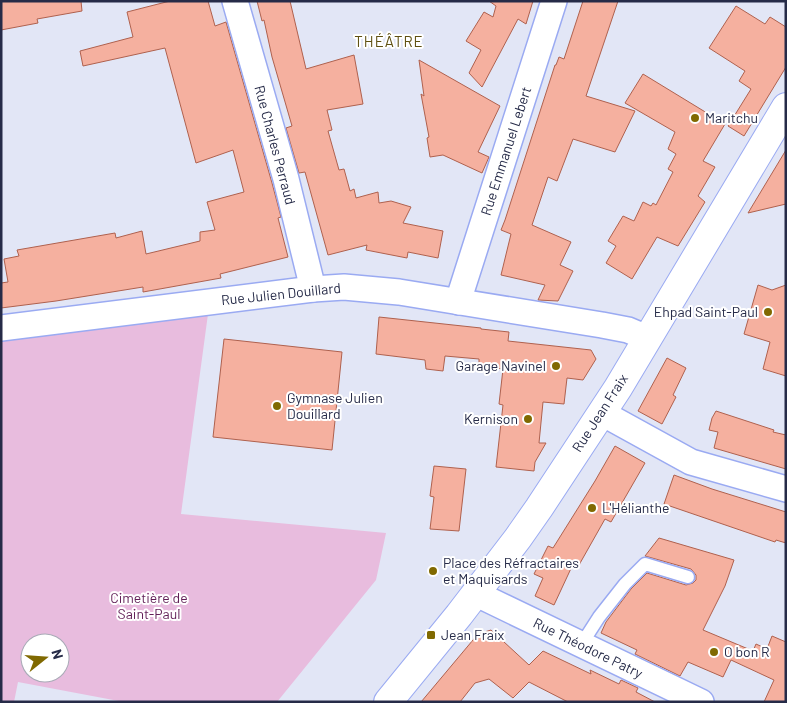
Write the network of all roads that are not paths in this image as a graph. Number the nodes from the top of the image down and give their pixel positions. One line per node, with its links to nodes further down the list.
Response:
1 (235, 1): 4 (street, Rue Charles Perraud)
2 (554, 1): 5 (street, Rue Emmanuel Lebert)
3 (786, 108): 7 (street, Rue Jean Fraix)
4 (313, 289): 5 (street, Rue Julien Douillard); 6 (street, Rue Julien Douillard)
5 (459, 302): 7 (street, Rue Julien Douillard)
6 (1, 328)
7 (647, 338): 8 (street, Rue Jean Fraix)
8 (602, 413): 9 (street); 11 (street, Rue Jean Fraix)
9 (786, 489)
10 (688, 577): 12 (lane)
11 (477, 590): 12 (street, Rue Théodore Patry); 13 (street, Rue Jean Fraix)
12 (581, 645): 14 (street, Rue Théodore Patry)
13 (388, 702)
14 (701, 702)

